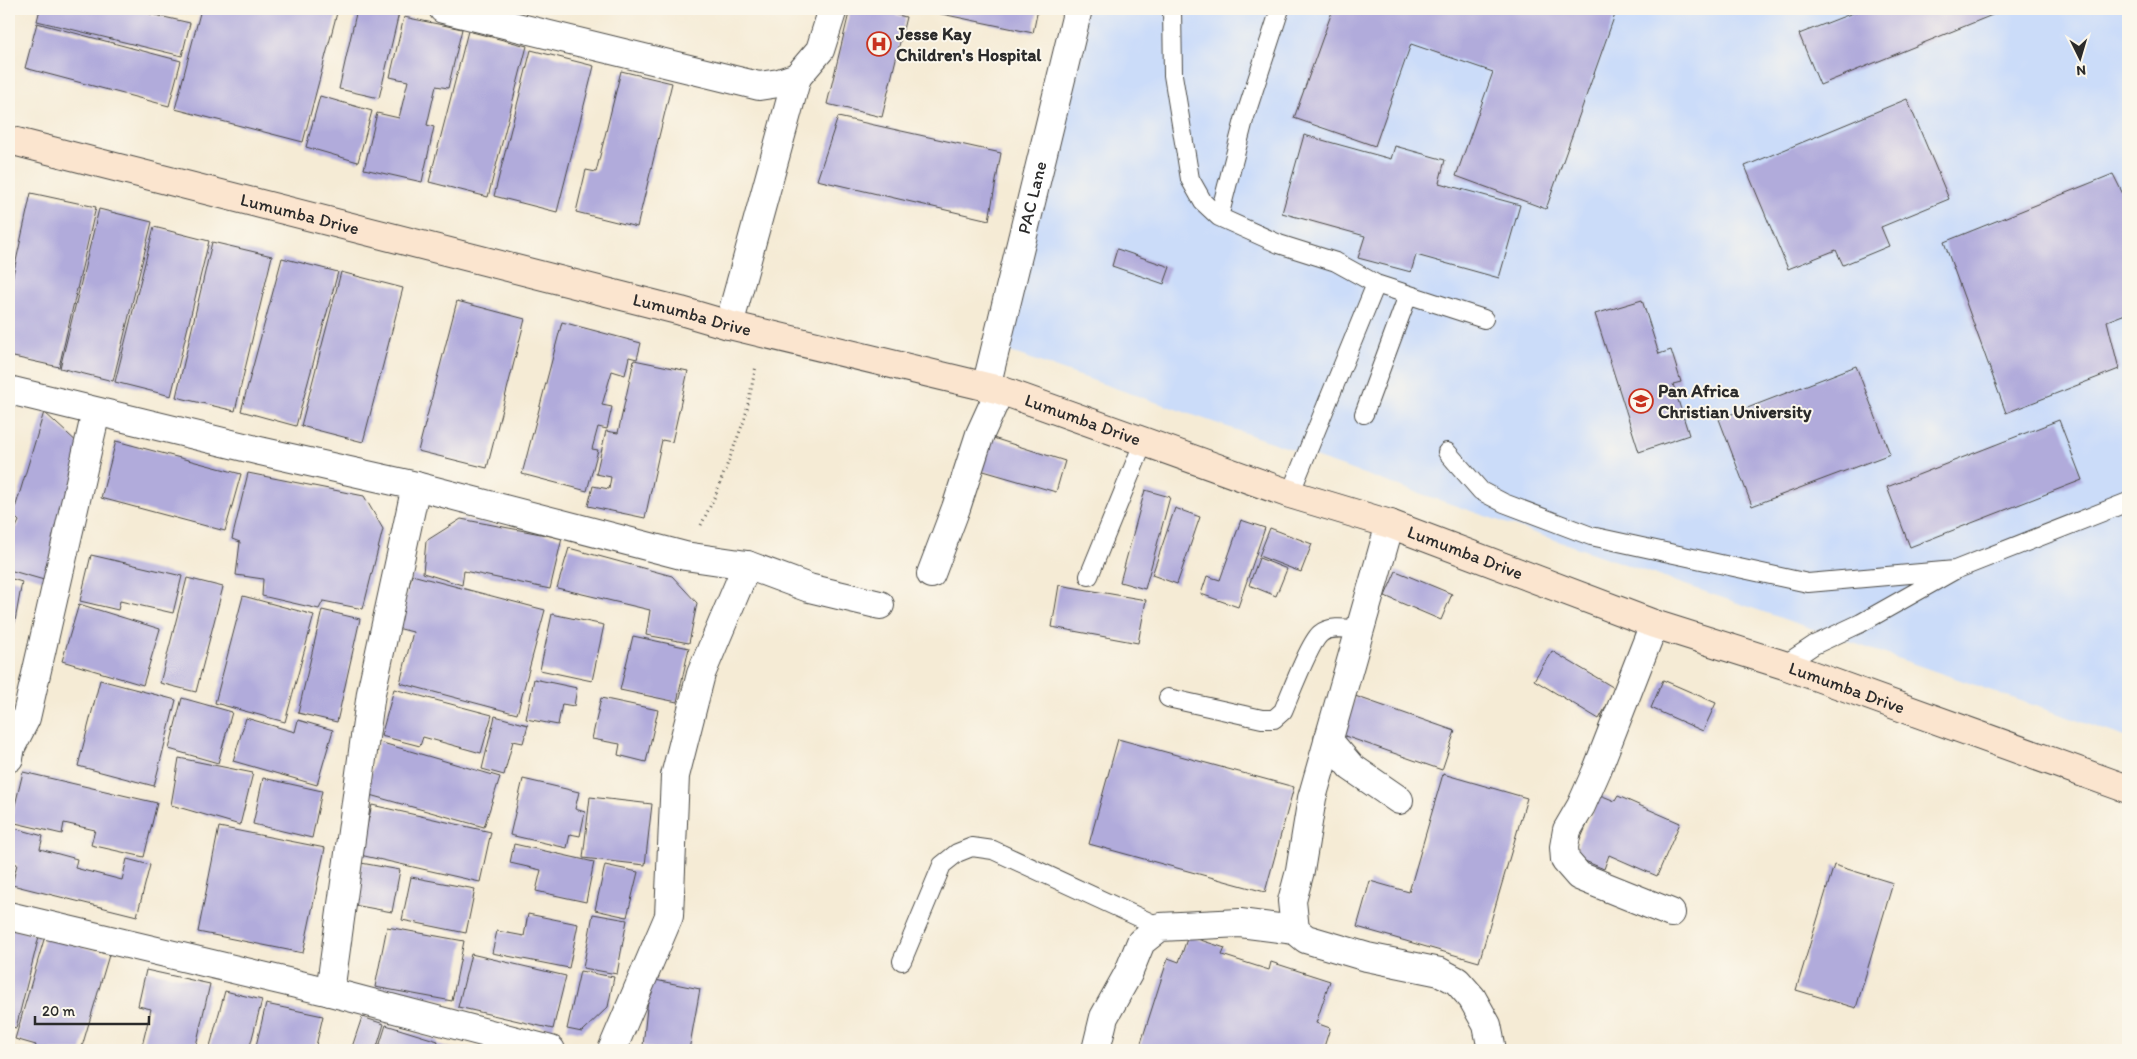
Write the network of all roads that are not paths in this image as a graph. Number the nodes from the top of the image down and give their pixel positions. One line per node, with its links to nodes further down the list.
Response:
1 (443, 9): 6 (street)
2 (833, 9): 6 (street)
3 (1078, 9): 13 (street, PAC Lane)
4 (1172, 9): 8 (lane)
5 (1280, 9): 8 (lane)
6 (797, 77): 12 (street)
7 (9, 140): 12 (street, Lumumba Drive)
8 (1219, 217): 9 (lane)
9 (1376, 284): 10 (lane); 20 (lane)
10 (1408, 295): 11 (lane); 16 (lane)
11 (1484, 319)
12 (729, 325): 13 (street, Lumumba Drive)
13 (993, 388): 17 (street, Lumumba Drive); 25 (street, PAC Lane)
14 (9, 390): 15 (street)
15 (96, 412): 19 (street); 32 (street)
16 (1364, 414)
17 (1144, 441): 20 (street, Lumumba Drive); 26 (lane)
18 (1447, 452): 24 (lane)
19 (416, 486): 23 (street); 42 (street)
20 (1290, 494): 22 (street, Lumumba Drive)
21 (2128, 502): 24 (lane)
22 (1390, 524): 28 (street, Lumumba Drive); 29 (street)
23 (747, 565): 27 (street); 44 (street)
24 (1955, 570): 30 (lane)
25 (931, 574)
26 (1089, 576)
27 (880, 605)
28 (1654, 624): 30 (street, Lumumba Drive); 37 (street)
29 (1361, 630): 31 (lane); 33 (street)
30 (1784, 665): 35 (street, Lumumba Drive)
31 (1168, 698)
32 (17, 718): 34 (street)
33 (1328, 740): 36 (street); 40 (street)
34 (9, 758)
35 (2128, 789)
36 (1399, 800)
37 (1671, 913)
38 (10, 914): 42 (street)
39 (1160, 927): 40 (street); 41 (lane); 45 (street)
40 (1295, 930): 46 (street)
41 (902, 961)
42 (330, 992): 43 (street)
43 (551, 1050)
44 (612, 1050)
45 (1096, 1050)
46 (1492, 1050)

